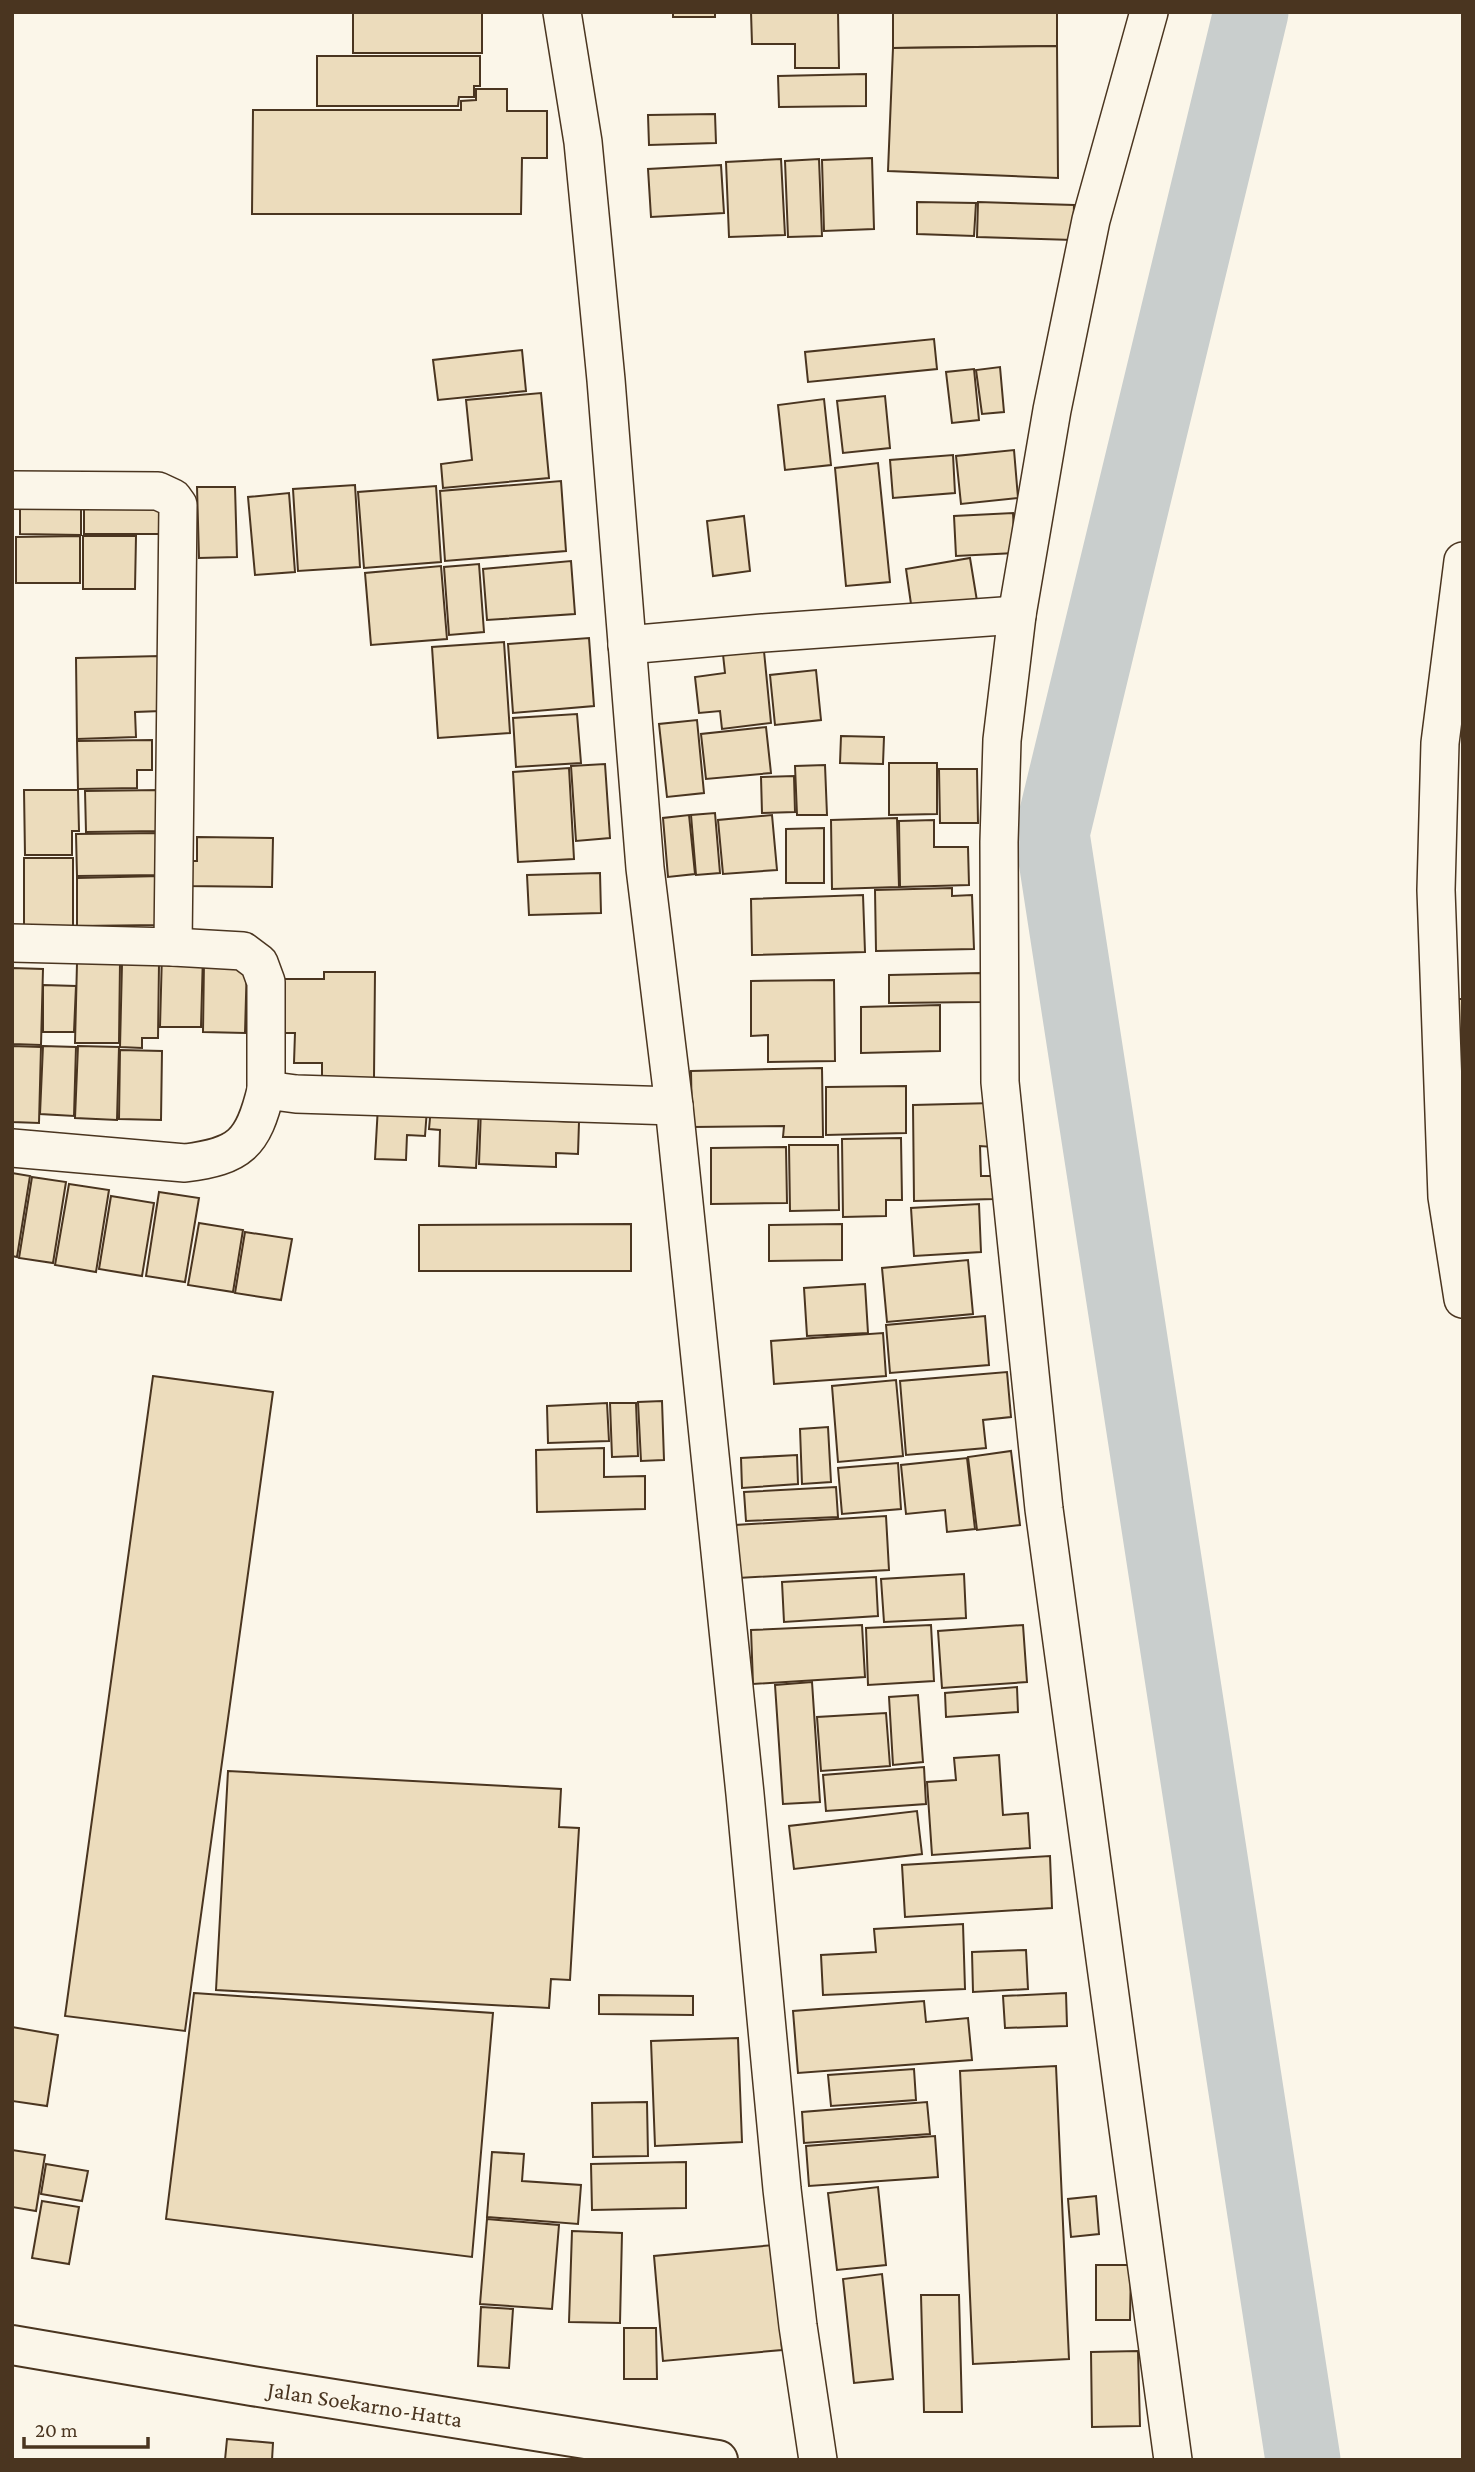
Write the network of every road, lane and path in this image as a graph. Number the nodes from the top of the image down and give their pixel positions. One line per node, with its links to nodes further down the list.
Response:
1 (562, 12): 6 (street)
2 (1149, 12): 5 (street)
3 (12, 490): 8 (street)
4 (1463, 561): 12 (street)
5 (1017, 615): 6 (street); 17 (street)
6 (627, 645): 10 (street)
7 (12, 943): 8 (street)
8 (173, 947): 9 (street)
9 (267, 1090): 10 (street); 11 (street)
10 (674, 1106): 16 (street)
11 (12, 1148)
12 (1458, 1250): 13 (street)
13 (1463, 1299)
14 (12, 2345): 15 (highway, Jalan Soekarno-Hatta)
15 (718, 2460)
16 (818, 2460)
17 (1173, 2460)

